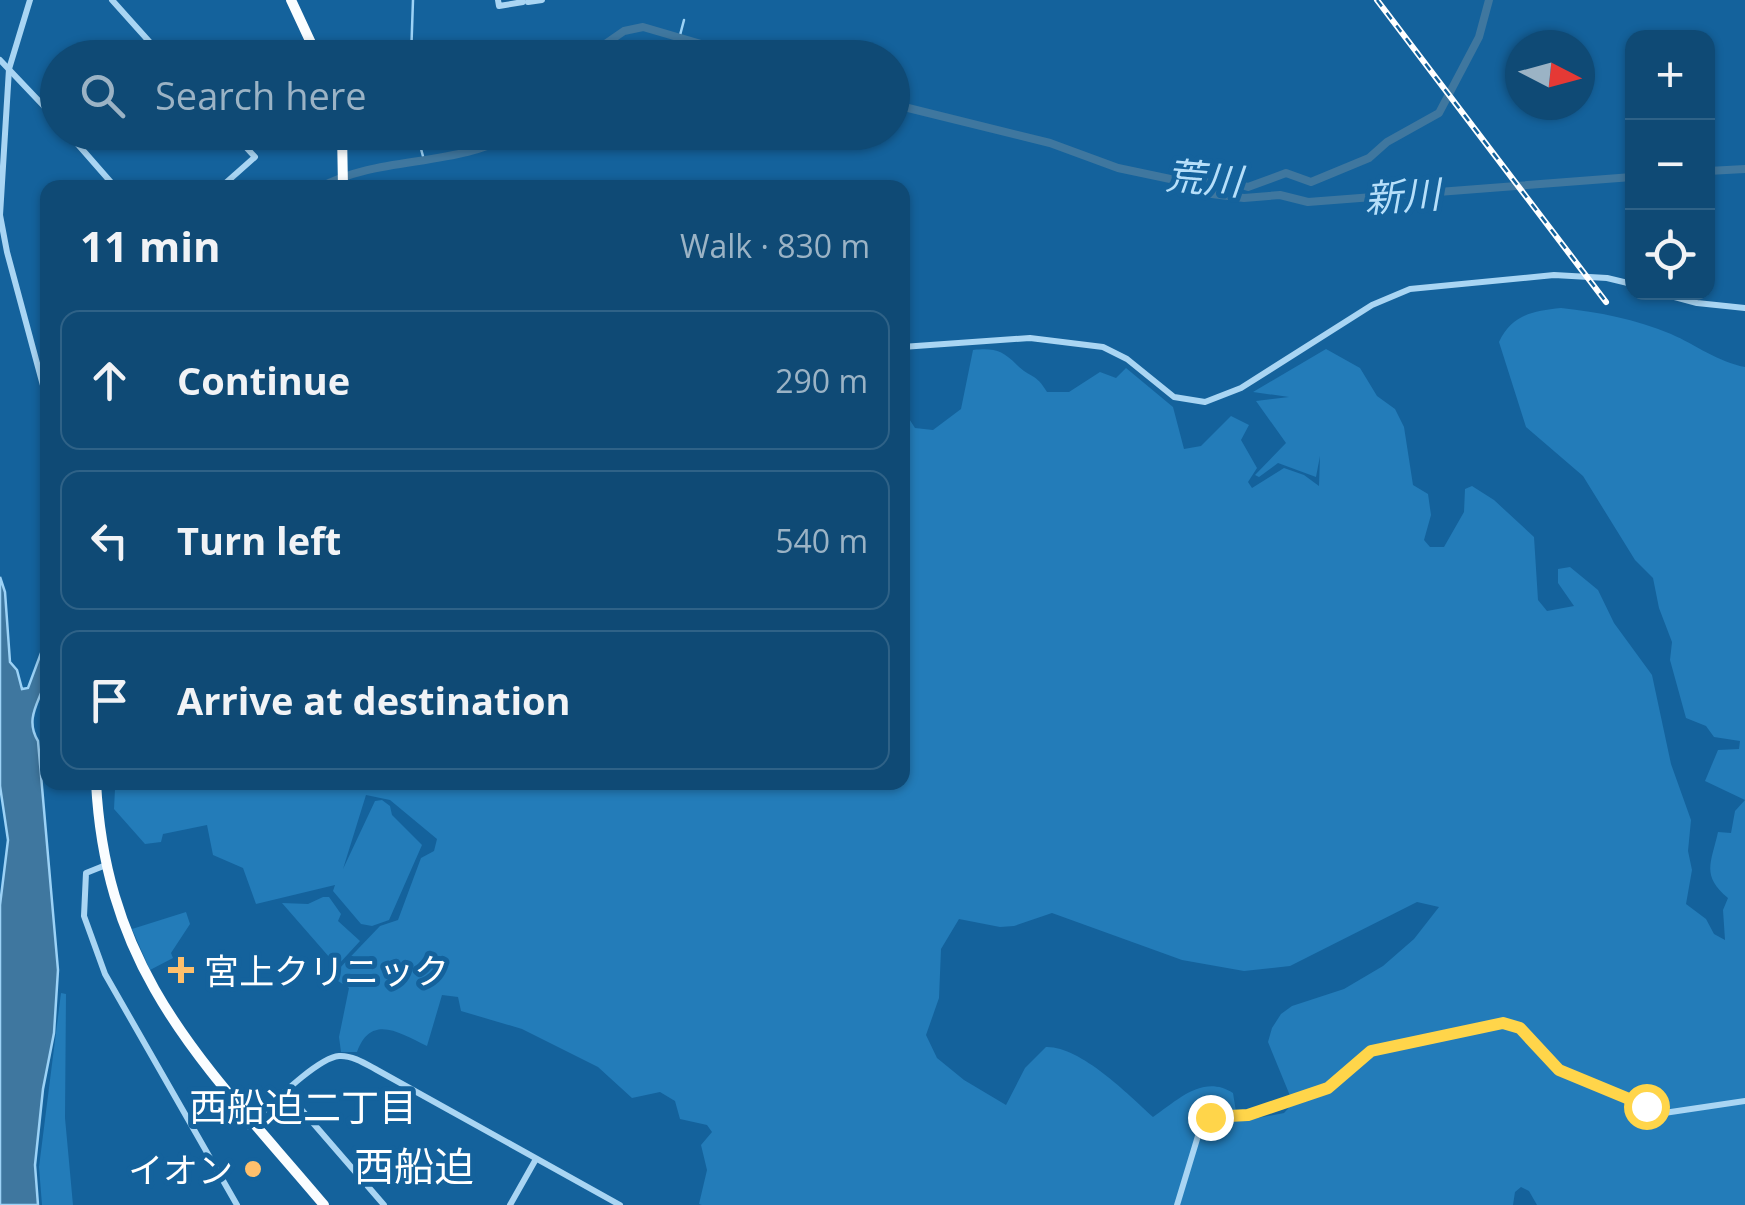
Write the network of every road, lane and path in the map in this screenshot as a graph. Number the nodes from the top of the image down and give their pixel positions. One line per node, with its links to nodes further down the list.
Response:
1 (30, 0): 10 (street)
2 (112, 0): 7 (street)
3 (294, 0): 8 (highway)
4 (498, 0): 6 (street)
5 (542, 0): 6 (street)
6 (526, 2)
7 (148, 40)
8 (313, 40)
9 (0, 60): 10 (street)
10 (9, 69): 11 (street); 22 (street)
11 (40, 103)
12 (83, 150): 15 (street)
13 (249, 150): 16 (street)
14 (341, 150): 17 (highway)
15 (109, 180)
16 (229, 180)
17 (340, 180)
18 (1625, 282): 21 (street)
19 (1686, 300): 20 (street)
20 (1745, 308)
21 (910, 347)
22 (40, 373)
23 (94, 790): 24 (highway)
24 (103, 865): 27 (highway); 29 (street)
25 (286, 1093): 27 (street); 28 (street); 32 (street)
26 (1745, 1102): 35 (street)
27 (251, 1124): 30 (highway); 31 (highway)
28 (536, 1159): 33 (street); 34 (street)
29 (238, 1205)
30 (316, 1205)
31 (324, 1205)
32 (384, 1205)
33 (510, 1205)
34 (620, 1205)
35 (1177, 1205)

